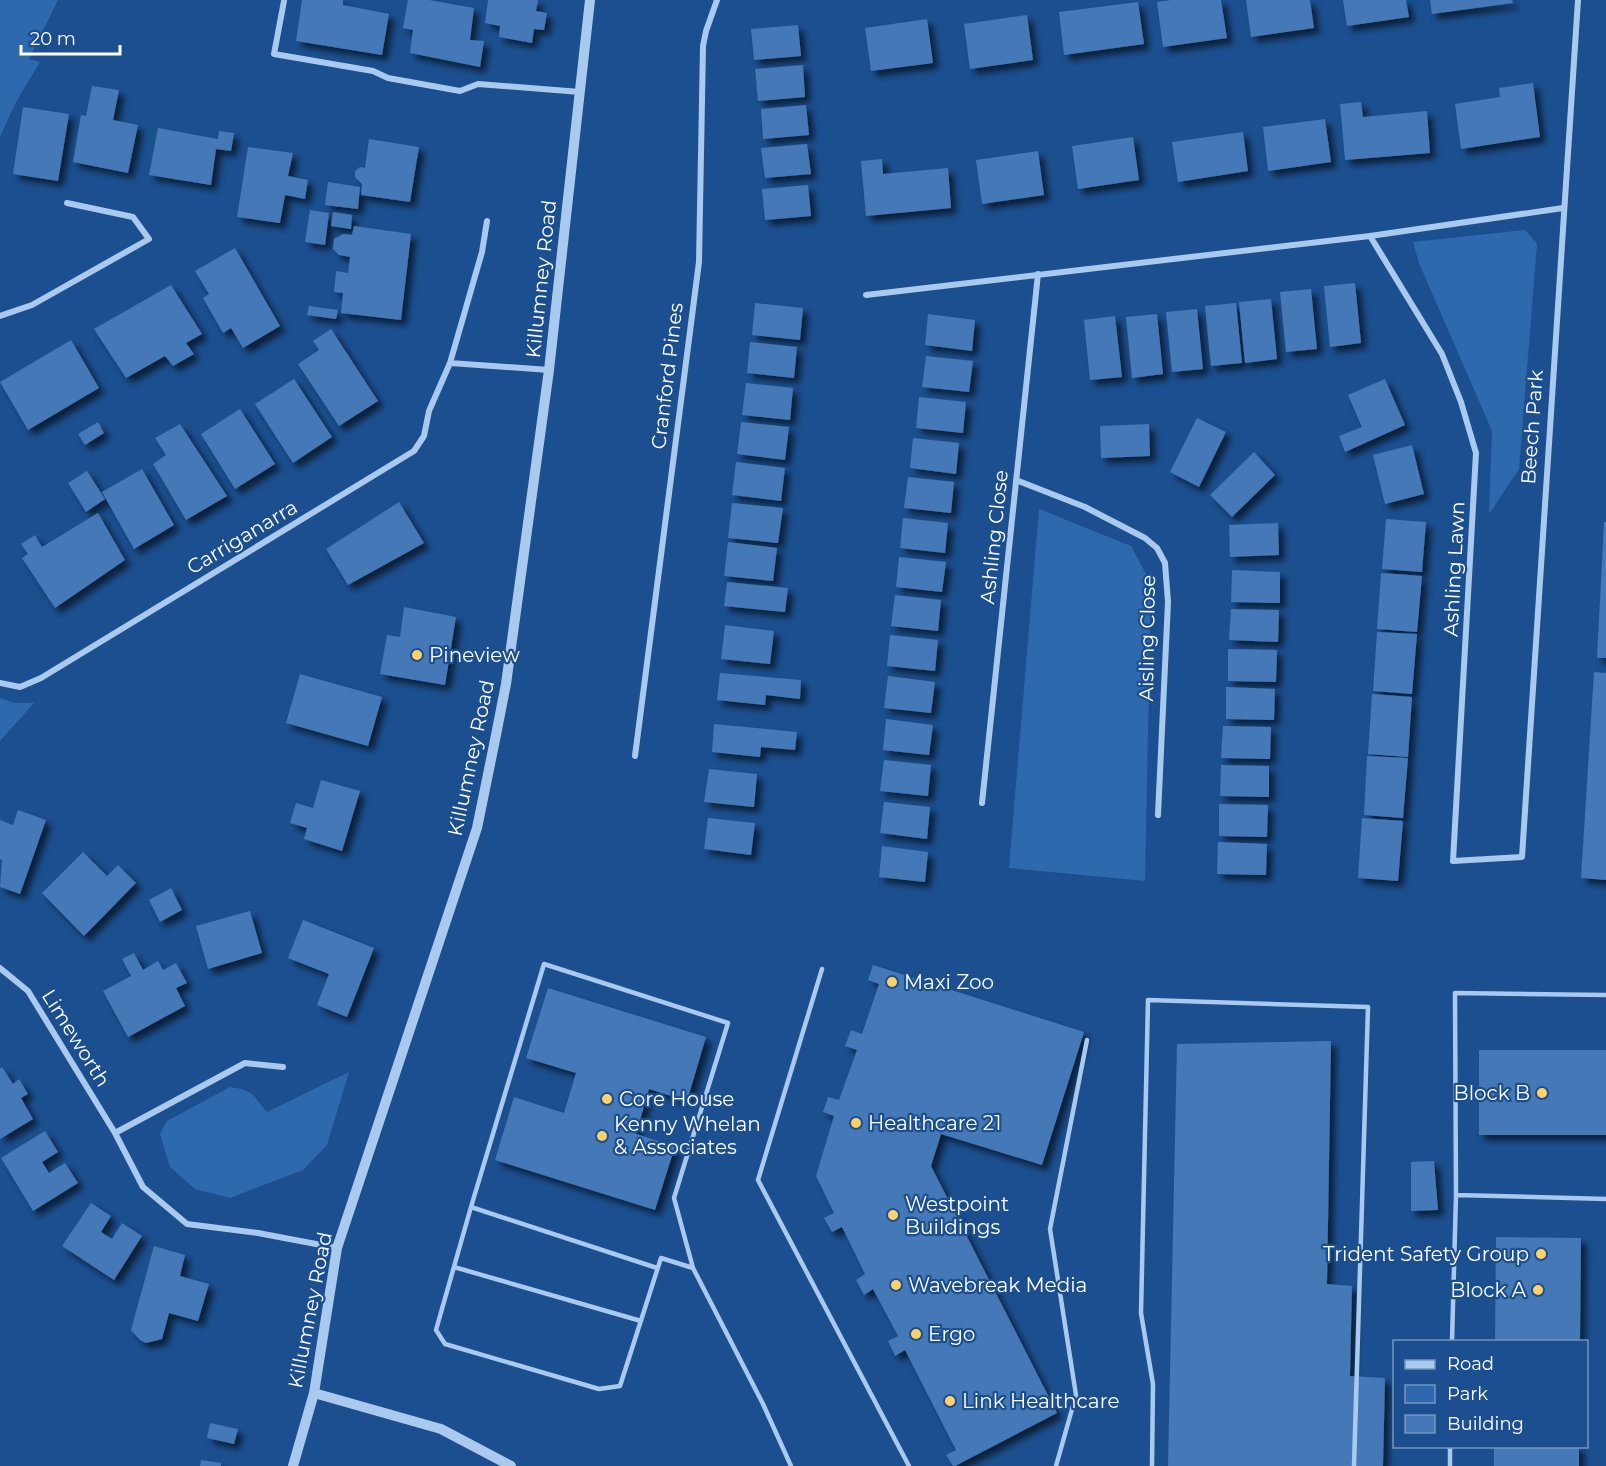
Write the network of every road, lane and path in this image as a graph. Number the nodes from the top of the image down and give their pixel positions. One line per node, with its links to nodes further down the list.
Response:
1 (590, 0): 5 (street, Killumney Road)
2 (717, 0): 17 (street, Cranford Pines)
3 (1578, 0): 7 (street, Beech Park)
4 (284, 1): 5 (street)
5 (580, 92): 14 (street, Killumney Road)
6 (67, 204): 12 (street)
7 (1563, 208): 9 (street); 20 (street, Beech Park)
8 (487, 222): 13 (street, Carriganarra)
9 (1370, 236): 10 (street); 20 (street, Ashling Lawn)
10 (1038, 274): 11 (street); 15 (street, Ashling Close)
11 (866, 295)
12 (0, 316)
13 (450, 363): 14 (street); 16 (street, Carriganarra)
14 (549, 370): 30 (street, Killumney Road)
15 (1016, 480): 18 (street, Ashling Close); 19 (street, Aisling Close)
16 (0, 683)
17 (635, 756)
18 (982, 803)
19 (1158, 815)
20 (1522, 857)
21 (0, 968): 26 (street, Limeworth)
22 (822, 969): 41 (lane)
23 (1606, 995): 27 (lane)
24 (1087, 1040): 42 (lane)
25 (283, 1067): 26 (street)
26 (115, 1133): 30 (street, Limeworth)
27 (1456, 1195): 28 (lane); 35 (lane)
28 (1606, 1199)
29 (471, 1207): 31 (lane); 32 (lane); 33 (lane)
30 (337, 1248): 36 (street, Killumney Road)
31 (454, 1267): 34 (lane); 34 (lane)
32 (657, 1268): 33 (lane); 34 (lane)
33 (693, 1268): 40 (lane)
34 (641, 1321)
35 (1452, 1340)
36 (314, 1393): 38 (street, Killumney Road); 39 (street)
37 (1450, 1448): 45 (lane)
38 (293, 1466)
39 (511, 1466)
40 (792, 1466)
41 (909, 1466)
42 (1056, 1466)
43 (1152, 1466): 44 (lane)
44 (1354, 1466)
45 (1450, 1466)

